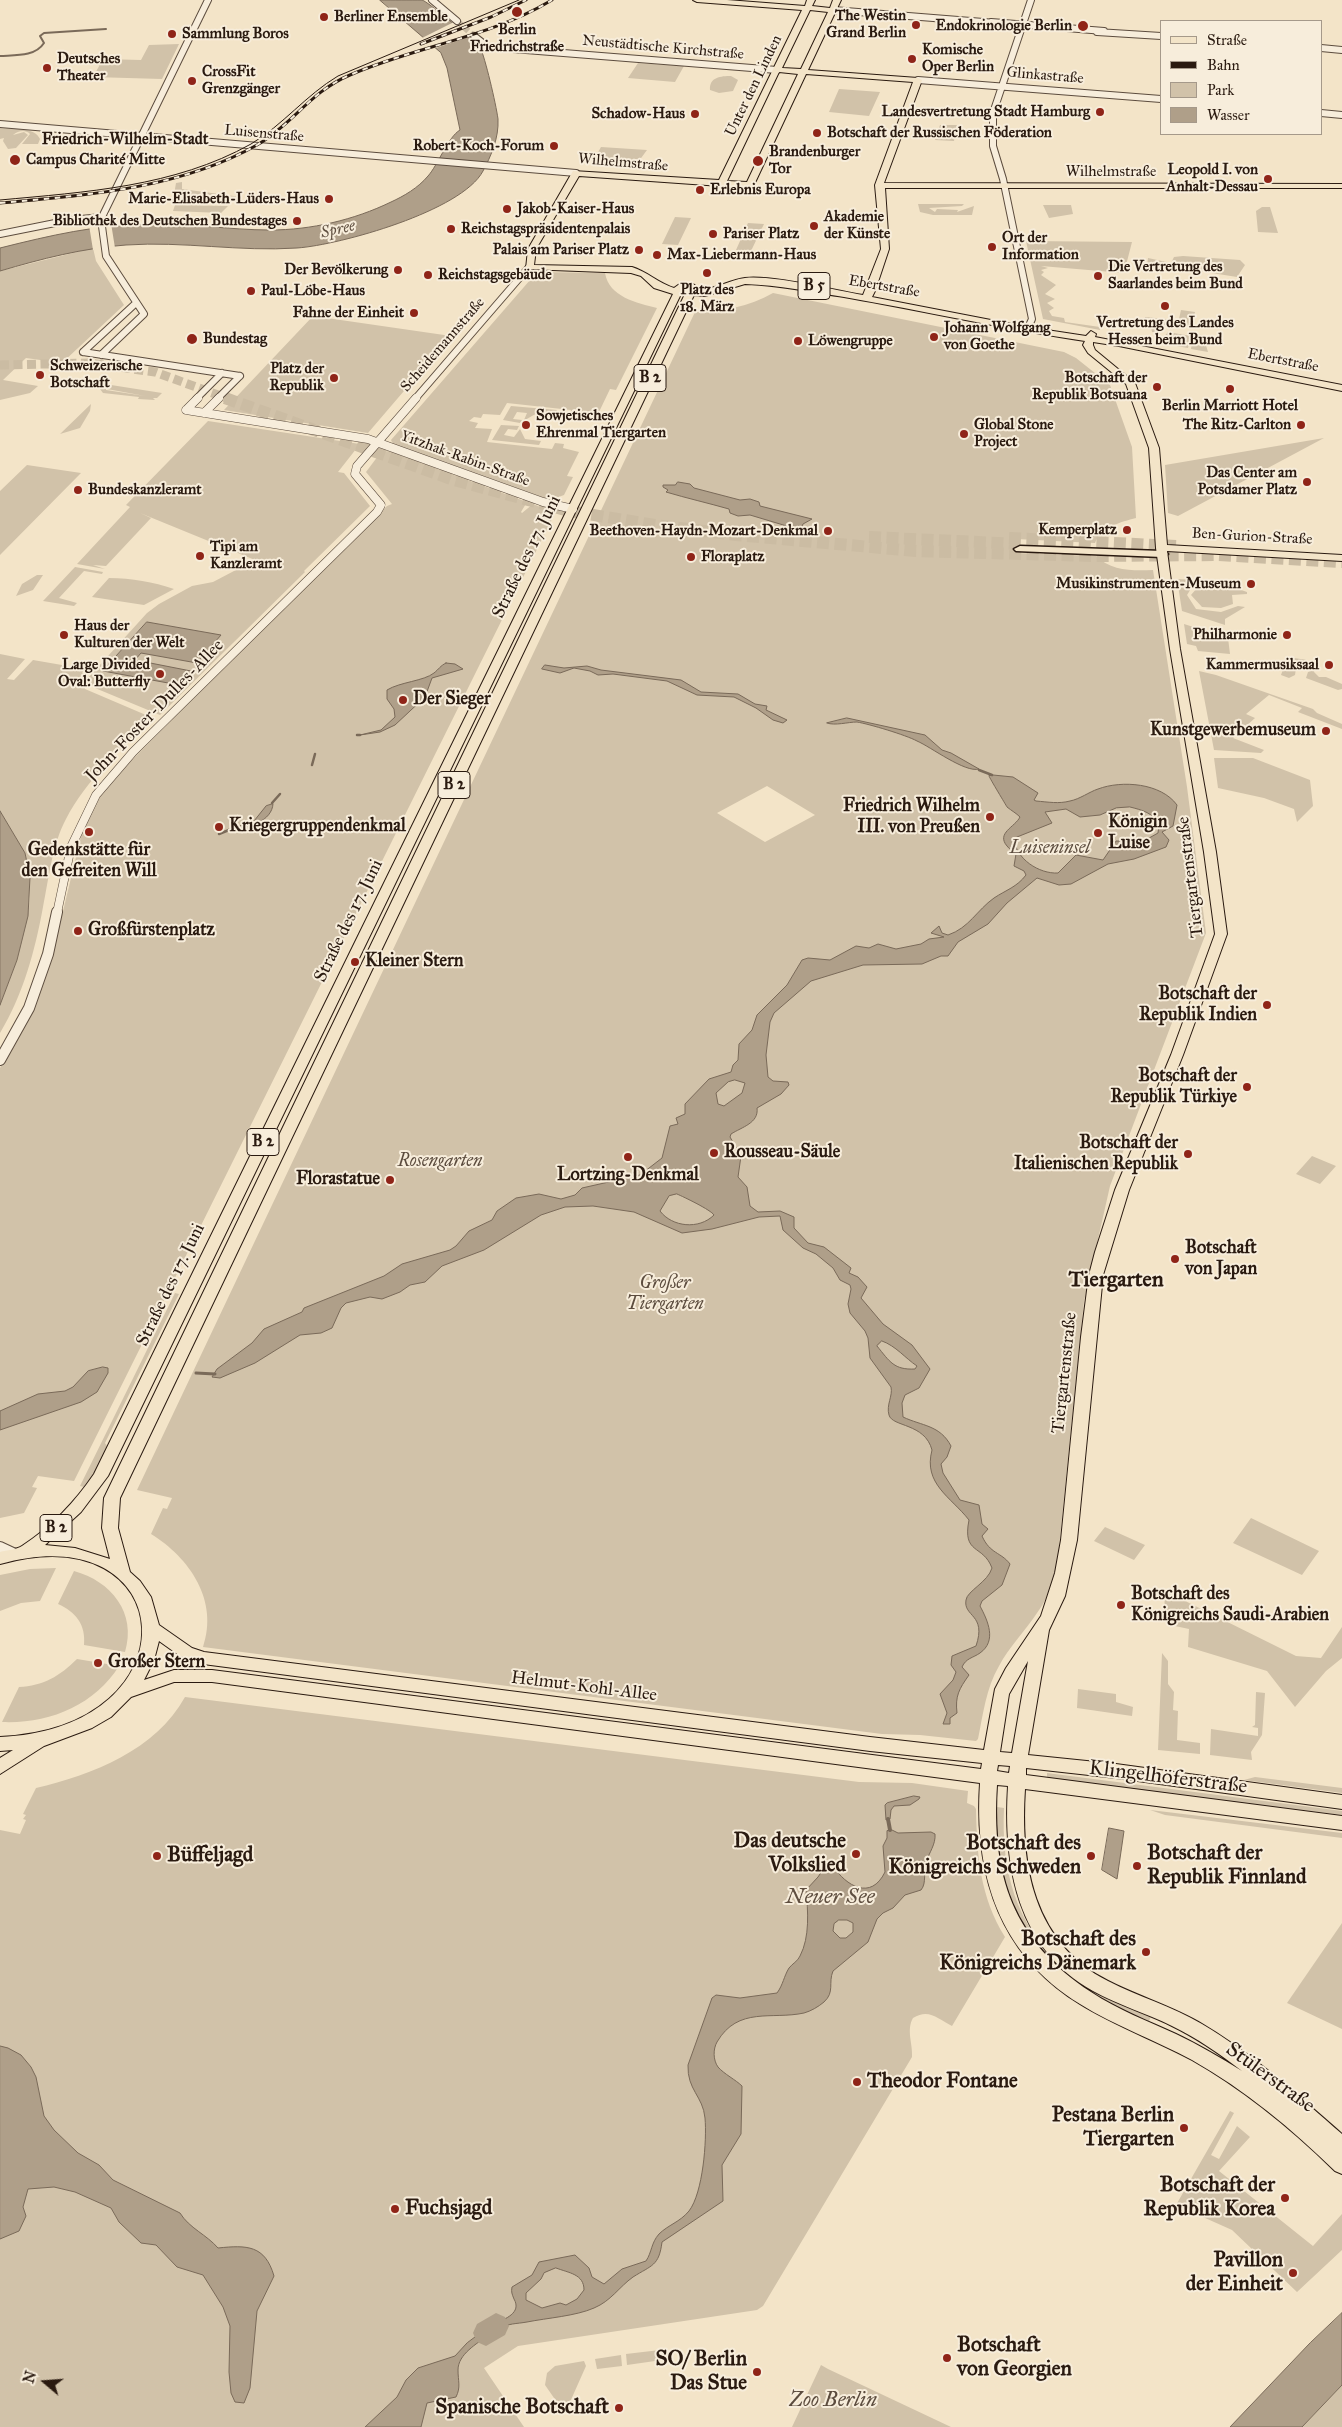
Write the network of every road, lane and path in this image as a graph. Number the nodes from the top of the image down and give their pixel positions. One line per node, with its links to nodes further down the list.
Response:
1 (208, 0): 23 (street)
2 (432, 0): 9 (street)
3 (697, 0): 7 (main road)
4 (811, 0): 7 (main road, Unter den Linden)
5 (837, 0): 8 (main road)
6 (1031, 0): 10 (street)
7 (807, 8): 8 (main road); 15 (main road, Unter den Linden)
8 (832, 10): 10 (street); 16 (main road)
9 (457, 21)
10 (1023, 25): 12 (street); 18 (street)
11 (474, 36): 15 (street, Neustädtische Kirchstraße)
12 (1160, 36)
13 (1322, 48): 14 (street)
14 (1342, 50)
15 (777, 70): 16 (main road, Glinkastraße); 26 (main road, Unter den Linden)
16 (803, 72): 17 (main road, Glinkastraße); 26 (main road, Wilhelmstraße)
17 (918, 80): 18 (street, Glinkastraße); 27 (main road)
18 (1002, 86): 19 (street, Glinkastraße); 28 (street)
19 (1160, 99)
20 (1322, 113): 21 (street)
21 (1342, 115)
22 (0, 124): 23 (street, Luisenstraße)
23 (141, 136): 24 (street, Luisenstraße); 30 (street)
24 (491, 166): 25 (street, Wilhelmstraße)
25 (576, 173): 26 (main road, Wilhelmstraße); 32 (main road)
26 (721, 184)
27 (879, 185): 28 (main road, Wilhelmstraße); 34 (main road)
28 (1004, 185): 29 (main road, Wilhelmstraße); 36 (street)
29 (1342, 186)
30 (101, 220): 31 (street); 35 (street)
31 (0, 234)
32 (530, 265): 33 (main road, Ebertstraße); 46 (street, Scheidemannstraße)
33 (686, 289): 34 (main road, Ebertstraße / B 5); 47 (main road, Straße des 17. Juni / B 2); 55 (main road, Straße des 17. Juni / B 2)
34 (867, 297): 36 (main road, Ebertstraße)
35 (136, 303): 39 (street); 39 (street)
36 (1028, 328): 37 (main road, Ebertstraße)
37 (1090, 337): 38 (main road, Ebertstraße); 40 (main road)
38 (1102, 338): 40 (main road); 42 (main road, Ebertstraße)
39 (101, 355): 41 (street)
40 (1095, 356): 49 (main road)
41 (222, 373): 45 (street); 45 (street, Yitzhak-Rabin-Straße)
42 (1276, 373): 43 (main road, Ebertstraße); 44 (main road, Ebertstraße)
43 (1342, 384)
44 (1342, 388)
45 (204, 413): 46 (street, Yitzhak-Rabin-Straße)
46 (378, 442): 47 (street, Yitzhak-Rabin-Straße); 52 (street, John-Foster-Dulles-Allee)
47 (573, 509): 54 (main road, Straße des 17. Juni / B 2)
48 (1020, 546): 49 (highway)
49 (1161, 551): 50 (main road, Ben-Gurion-Straße); 51 (main road, Ben-Gurion-Straße); 56 (main road, Tiergartenstraße)
50 (1342, 558)
51 (1342, 565)
52 (0, 1060)
53 (0, 1547): 54 (street)
54 (13, 1555): 55 (main road)
55 (124, 1576): 57 (main road, B 2)
56 (1044, 1626): 61 (main road, Tiergartenstraße); 62 (main road, Tiergartenstraße)
57 (152, 1628): 58 (main road, B 2); 61 (main road, Helmut-Kohl-Allee)
58 (127, 1692): 59 (main road, B 2); 64 (main road, Helmut-Kohl-Allee)
59 (42, 1740): 60 (main road); 63 (main road, B 2)
60 (0, 1744)
61 (990, 1757): 62 (main road, Helmut-Kohl-Allee); 64 (main road, Stülerstraße)
62 (1020, 1759): 65 (main road, Tiergartenstraße); 66 (main road, Klingelhöferstraße)
63 (0, 1767)
64 (988, 1777): 65 (main road, Klingelhöferstraße); 69 (main road, Stülerstraße)
65 (1018, 1780): 67 (main road, Klingelhöferstraße); 68 (main road, Stülerstraße)
66 (1342, 1802)
67 (1342, 1823)
68 (1173, 2017): 69 (main road); 70 (main road, Stülerstraße)
69 (1165, 2036): 71 (main road, Stülerstraße)
70 (1342, 2146)
71 (1342, 2165)

